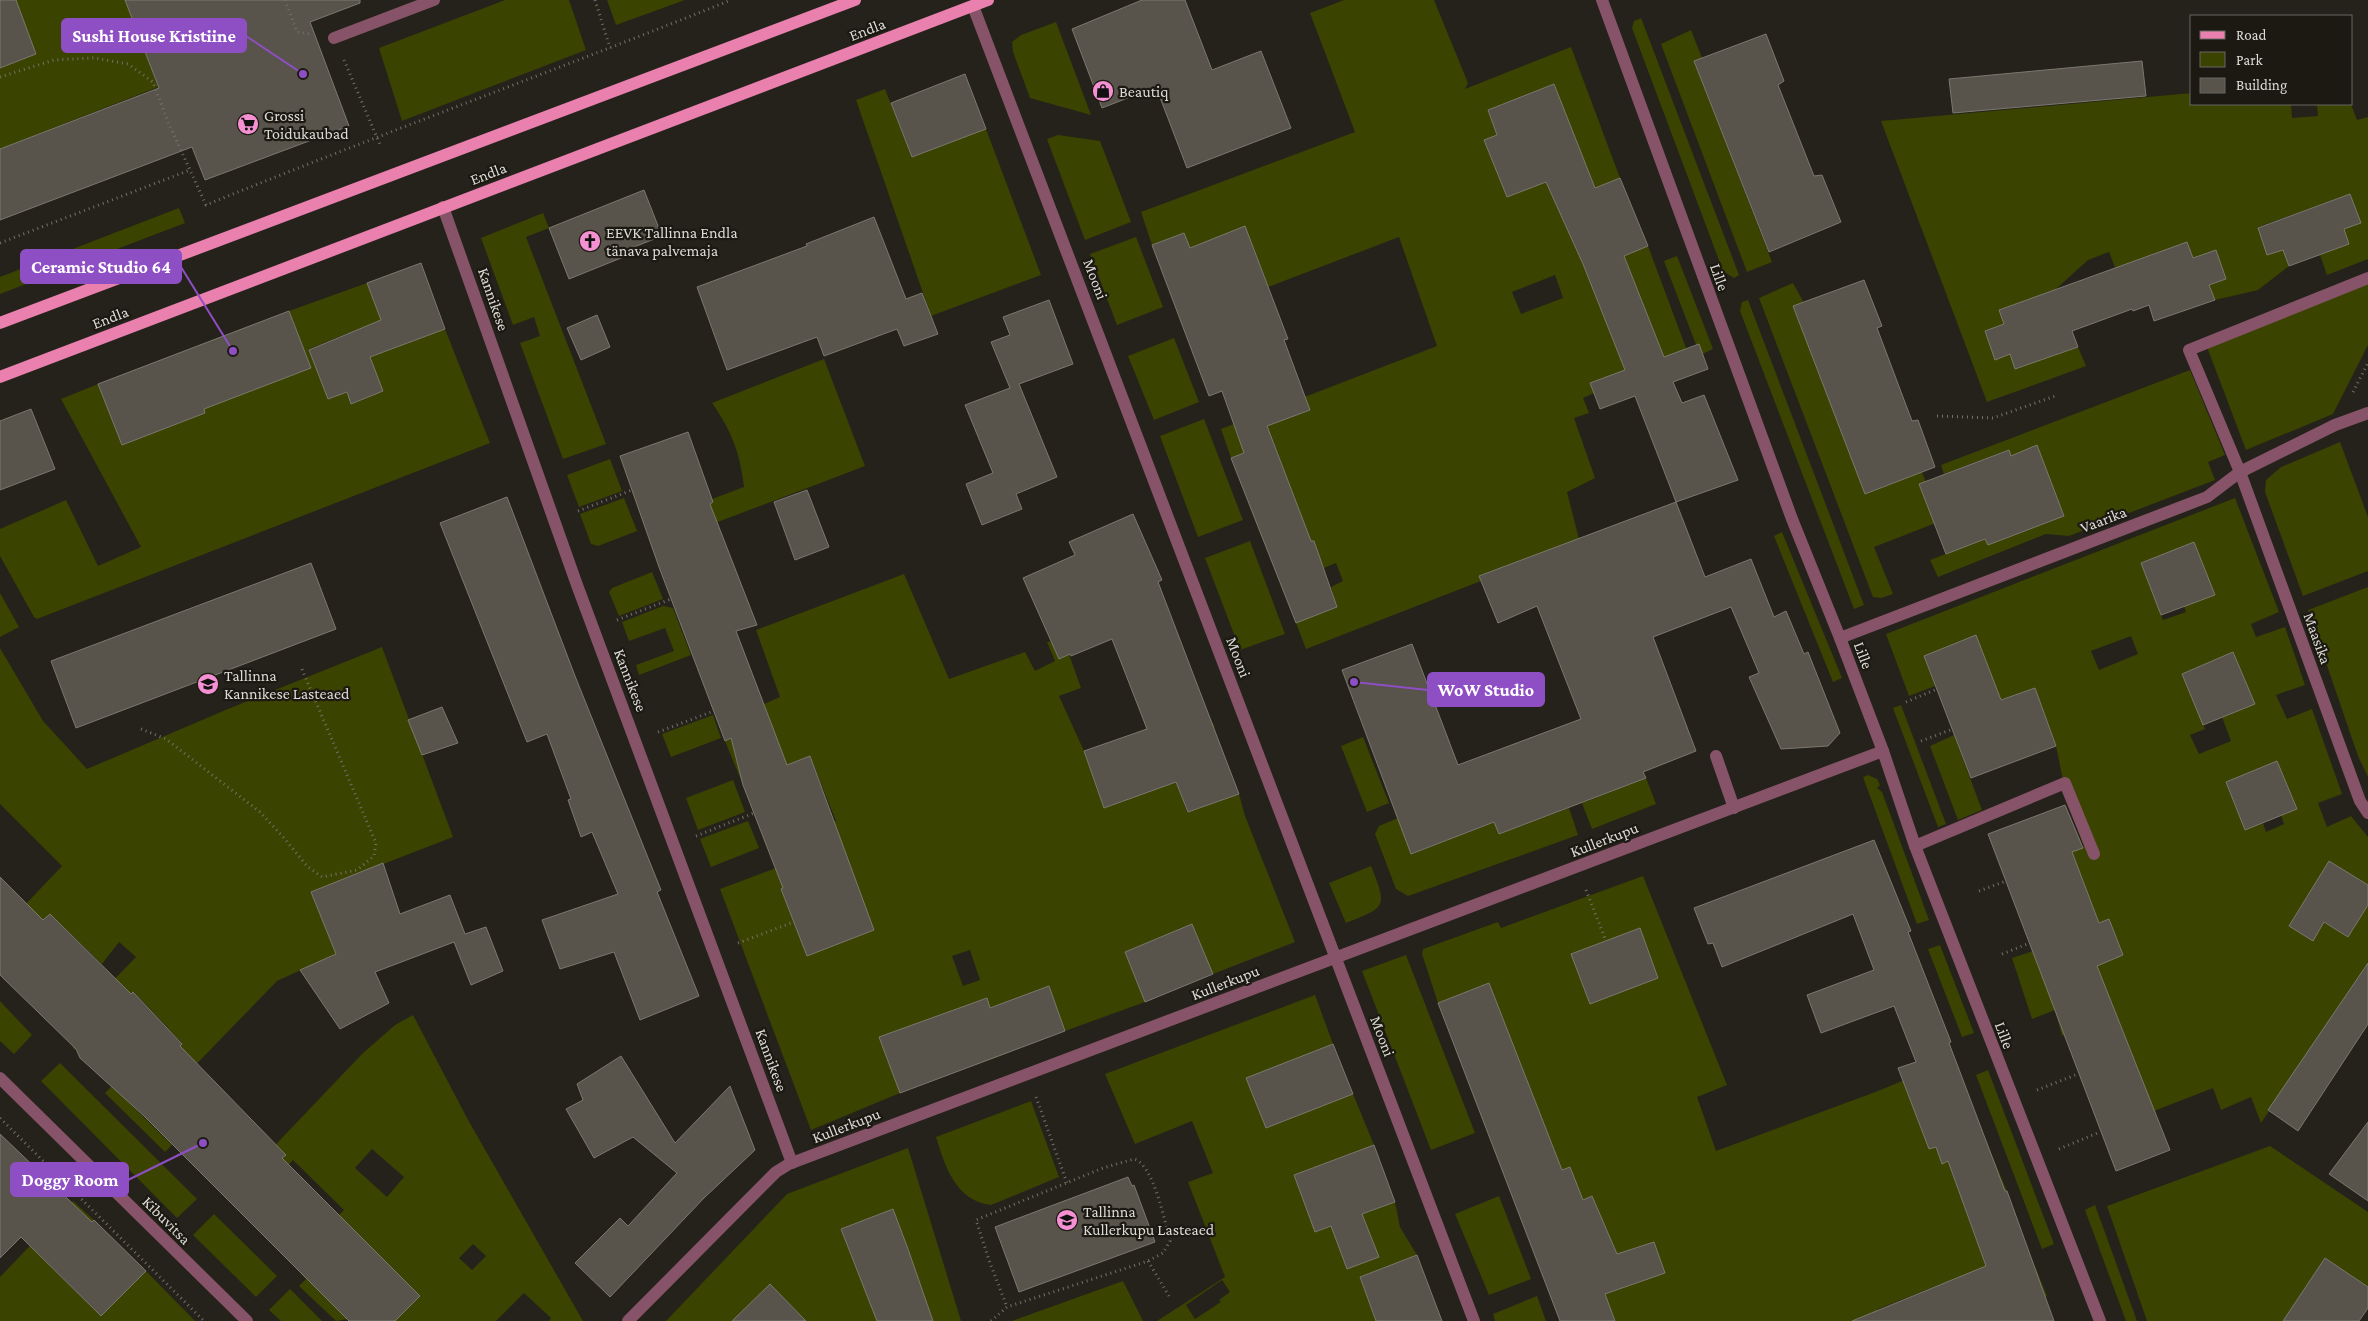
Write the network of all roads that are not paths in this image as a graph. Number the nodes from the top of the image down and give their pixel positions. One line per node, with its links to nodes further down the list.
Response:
1 (434, 0): 6 (street)
2 (855, 0): 9 (main road, Endla)
3 (988, 0): 5 (main road, Endla)
4 (1602, 0): 13 (street, Lille)
5 (973, 6): 7 (main road, Endla); 20 (street, Mooni)
6 (334, 38)
7 (443, 208): 10 (main road, Endla); 22 (street, Kannikese)
8 (2368, 278): 12 (street, Maasika)
9 (0, 323)
10 (0, 376)
11 (2368, 413): 12 (street, Vaarika)
12 (2240, 472): 13 (street, Vaarika); 17 (street, Maasika)
13 (1840, 638): 14 (street, Lille)
14 (1883, 751): 16 (street, Kullerkupu); 18 (street, Lille)
15 (1716, 756): 16 (street)
16 (1734, 808): 20 (street, Kullerkupu)
17 (2368, 813)
18 (1915, 846): 19 (street); 26 (street, Lille)
19 (2094, 854)
20 (1336, 956): 22 (street, Kullerkupu); 25 (street, Mooni)
21 (0, 1078): 23 (street, Kibuvitsa)
22 (792, 1163): 24 (street, Kullerkupu)
23 (247, 1321)
24 (628, 1321)
25 (1474, 1321)
26 (2100, 1321)

